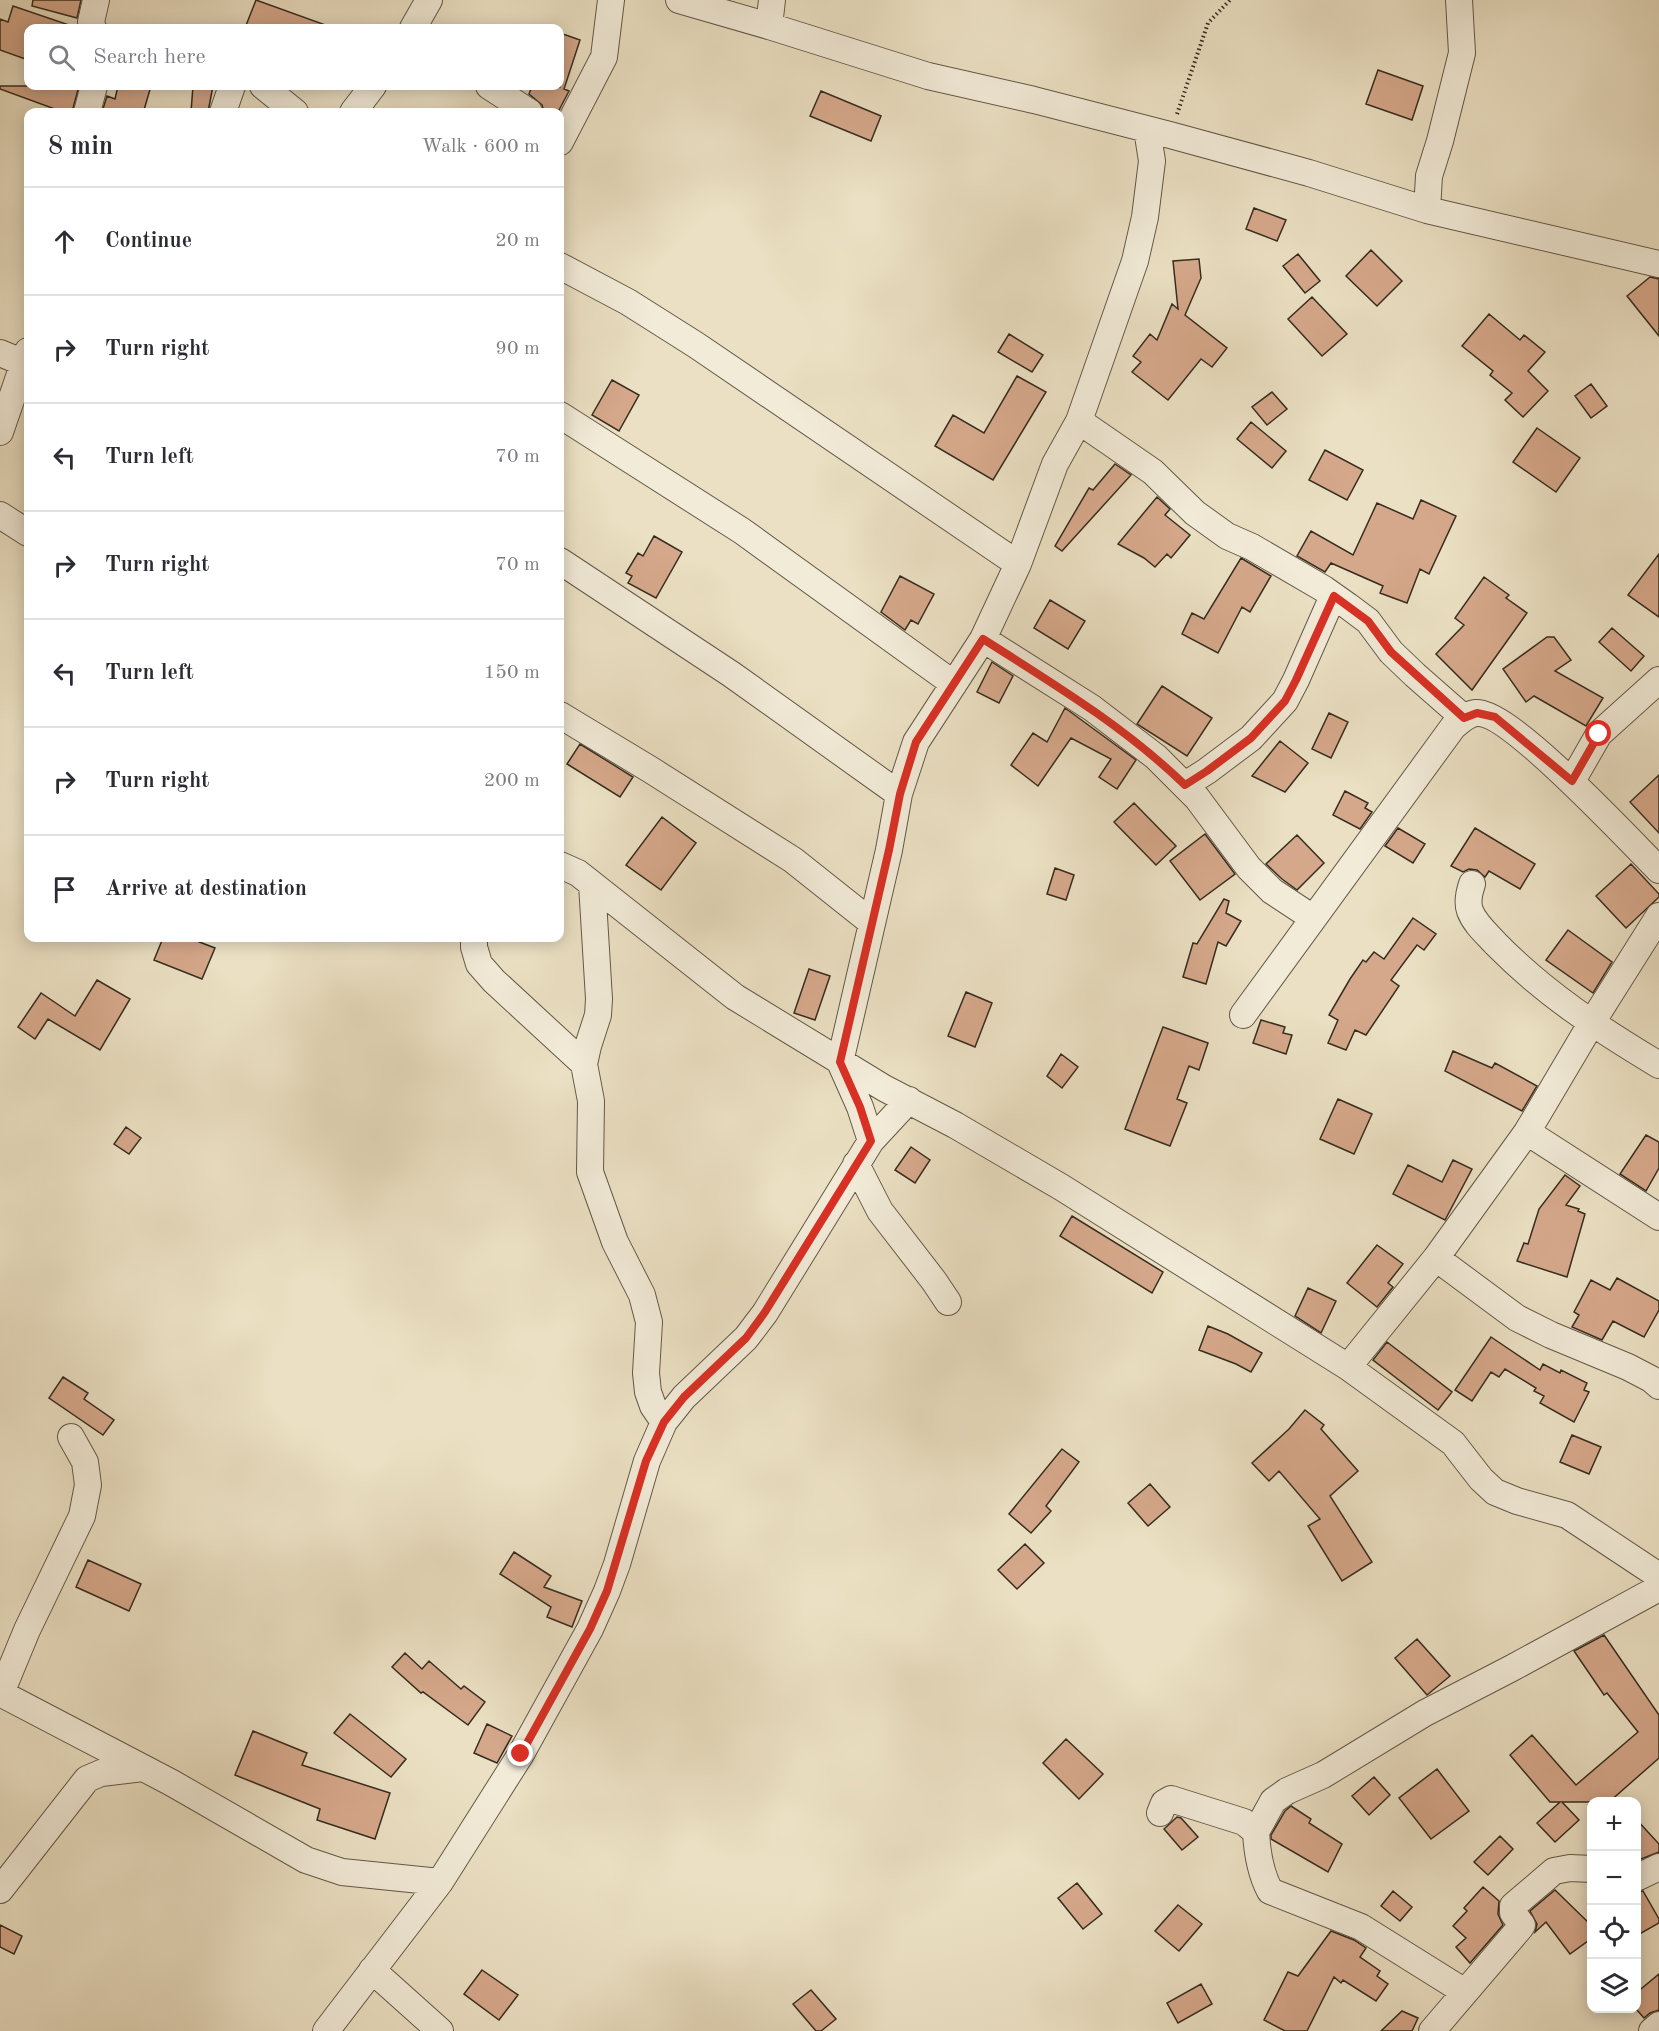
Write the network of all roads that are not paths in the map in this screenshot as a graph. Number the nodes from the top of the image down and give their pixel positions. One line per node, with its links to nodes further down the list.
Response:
1 (96, 0): 6 (street)
2 (611, 0): 18 (street)
3 (679, 0): 7 (street)
4 (771, 0): 7 (street)
5 (1459, 0): 20 (street)
6 (92, 24)
7 (769, 26): 19 (street)
8 (93, 90): 13 (street)
9 (231, 90): 14 (street)
10 (268, 90): 15 (street)
11 (370, 90): 16 (street)
12 (495, 90): 17 (street)
13 (88, 108)
14 (224, 108)
15 (289, 108)
16 (357, 108)
17 (523, 108)
18 (564, 131)
19 (1159, 132): 20 (street); 27 (street)
20 (1427, 210): 21 (street)
21 (1659, 264)
22 (564, 268): 32 (street)
23 (0, 352): 24 (street)
24 (24, 362)
25 (24, 368): 28 (street)
26 (564, 418): 36 (street)
27 (1079, 421): 32 (street); 33 (street)
28 (1, 427)
29 (0, 515): 30 (street)
30 (24, 530)
31 (564, 564): 41 (street)
32 (1018, 564): 34 (street)
33 (1334, 596): 38 (street); 40 (street)
34 (983, 639): 36 (street); 40 (street)
35 (1659, 680): 39 (street)
36 (954, 684): 41 (street)
37 (564, 716): 48 (street)
38 (1464, 718): 39 (street); 47 (street)
39 (1572, 781): 43 (street)
40 (1185, 785): 47 (street)
41 (900, 794): 48 (street)
42 (564, 868): 44 (street)
43 (1659, 870)
44 (592, 884): 52 (street); 53 (street)
45 (1472, 884): 51 (street)
46 (1659, 916): 51 (street)
47 (1313, 918): 50 (street)
48 (871, 922): 52 (street)
49 (474, 942): 53 (street)
50 (1243, 1015)
51 (1592, 1024): 54 (street); 56 (street)
52 (840, 1062): 55 (street); 57 (street)
53 (584, 1064): 64 (street)
54 (1659, 1065)
55 (909, 1100): 57 (street); 62 (street)
56 (1527, 1132): 59 (street); 60 (street)
57 (871, 1141): 58 (street)
58 (856, 1164): 61 (street); 64 (street)
59 (1659, 1217)
60 (1436, 1258): 62 (street); 63 (street)
61 (948, 1302)
62 (1348, 1367): 66 (street)
63 (1659, 1386)
64 (664, 1422): 75 (street)
65 (71, 1437): 68 (street)
66 (1659, 1576)
67 (1659, 1588): 71 (street)
68 (1, 1693): 69 (street)
69 (143, 1768): 75 (street); 76 (street)
70 (1160, 1813): 71 (street)
71 (1256, 1832): 78 (street)
72 (1659, 1867): 74 (street)
73 (1587, 1869): 78 (street)
74 (1641, 1876)
75 (440, 1882): 77 (street)
76 (0, 1890)
77 (372, 1970): 80 (street); 81 (street)
78 (1465, 1992): 82 (street)
79 (1659, 2025): 83 (street)
80 (326, 2031)
81 (440, 2031)
82 (1432, 2031)
83 (1652, 2031)

